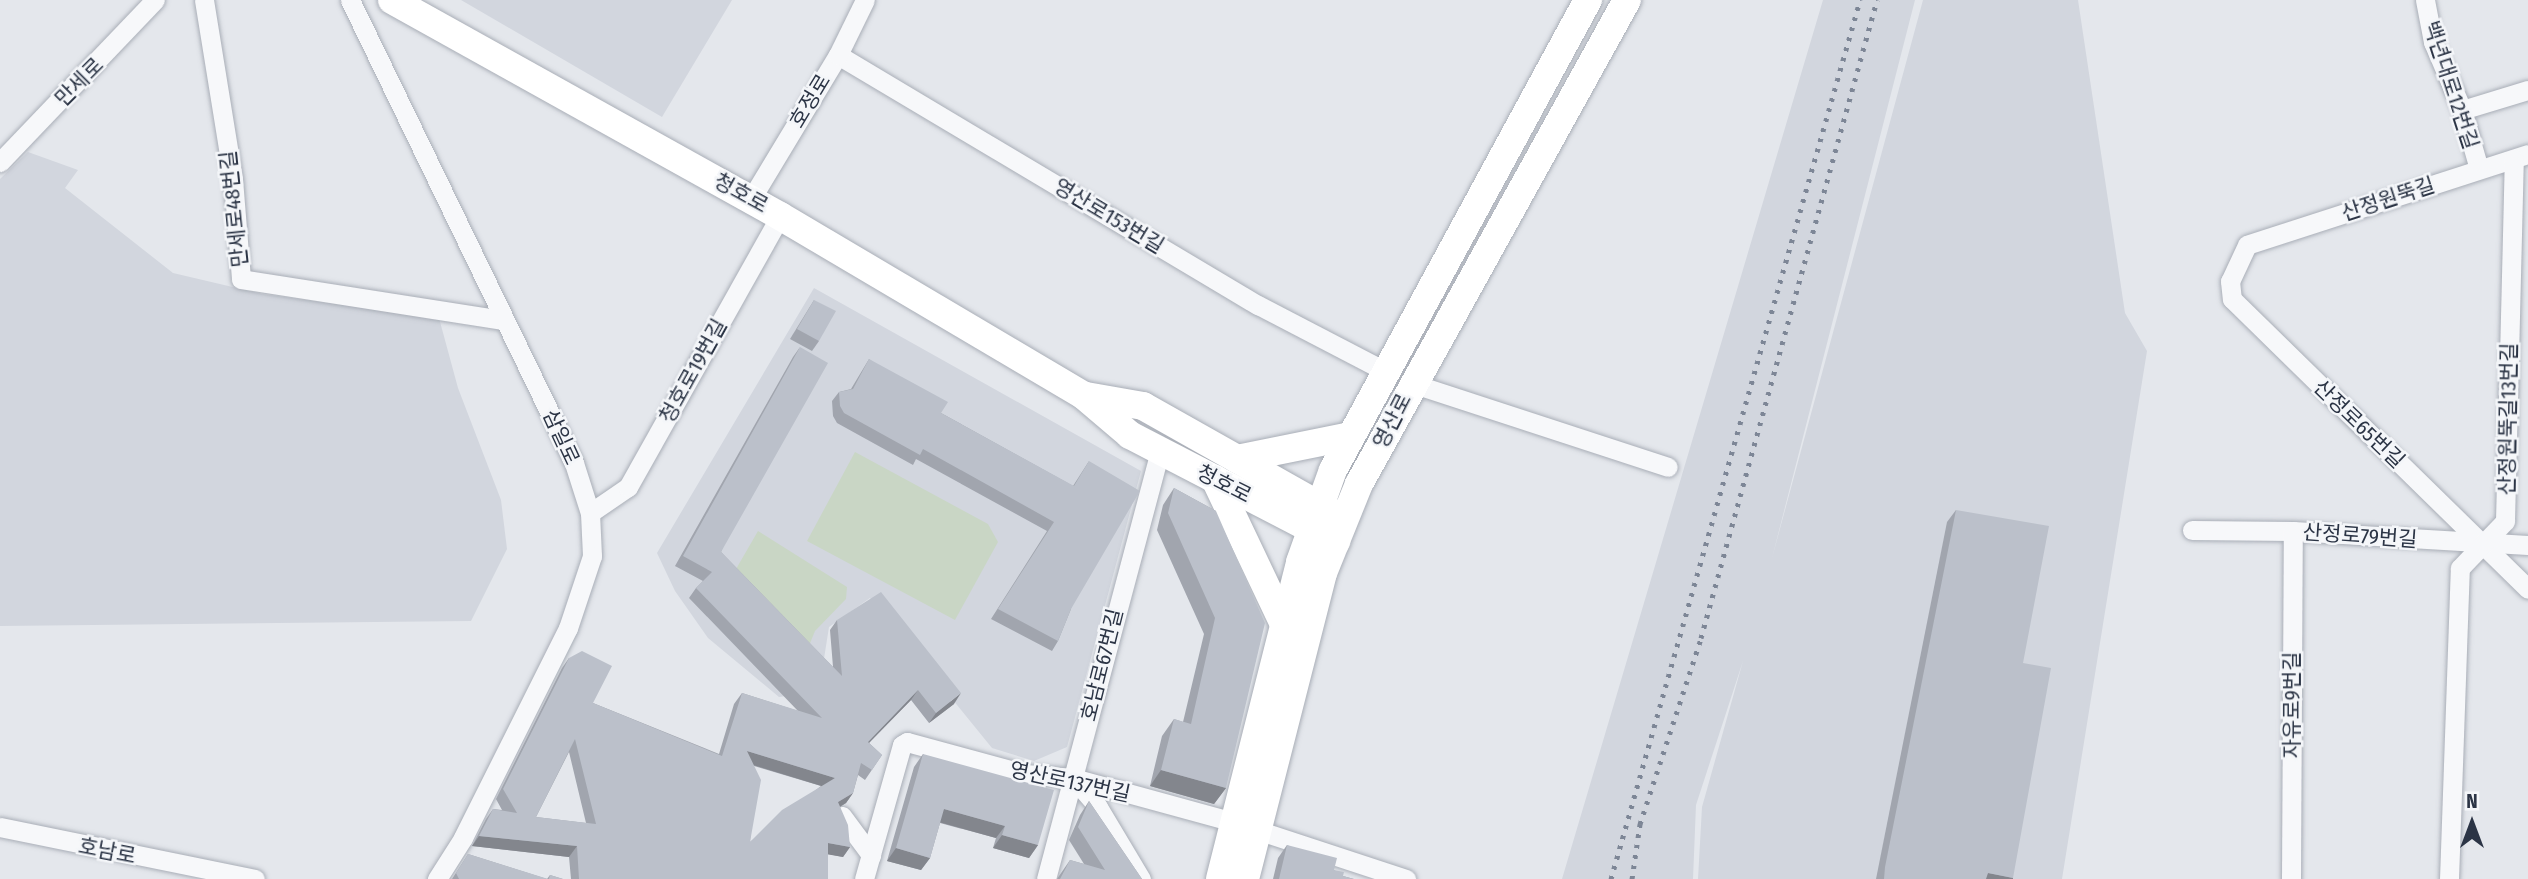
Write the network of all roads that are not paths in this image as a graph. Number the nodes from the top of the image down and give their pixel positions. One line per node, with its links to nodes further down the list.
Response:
1 (155, 0): 13 (street, 만세로)
2 (204, 0): 18 (street, 만세로48번길)
3 (350, 0): 18 (street, 삼일로)
4 (392, 0): 15 (street, 청호로)
5 (865, 0): 9 (street, 호정로)
6 (1588, 0): 19 (street, 영산로)
7 (2425, 0): 11 (street, 백년대로12번길)
8 (1615, 4): 20 (street, 영산로)
9 (838, 55): 15 (street, 호정로); 19 (street, 영산로153번길)
10 (2528, 90): 11 (street)
11 (2462, 110): 14 (street, 백년대로12번길)
12 (2521, 156): 14 (street, 산정원뚝길); 32 (street, 산정원뚝길13번길)
13 (1, 161)
14 (2479, 169): 17 (street, 산정원뚝길)
15 (751, 199): 16 (street, 청호로)
16 (780, 216): 21 (street, 청호로); 27 (street, 청호로19번길)
17 (2247, 245): 32 (street, 산정로65번길)
18 (504, 320): 27 (street, 삼일로)
19 (1385, 371): 22 (street, 영산로)
20 (1411, 383): 25 (street); 28 (street, 영산로)
21 (1084, 396): 23 (street, 청호로); 24 (street, 청호로)
22 (1351, 436): 24 (street); 28 (street, 영산로)
23 (1160, 451): 26 (street, 청호로); 35 (street, 호남로67번길)
24 (1237, 459): 28 (street, 청호로)
25 (1668, 467)
26 (1214, 480): 28 (street, 청호로); 34 (street)
27 (590, 513): 41 (street, 삼일로)
28 (1328, 524): 34 (street, 영산로); 37 (street, 영산로)
29 (2192, 530): 30 (street, 산정로79번길)
30 (2293, 531): 32 (street, 산정로79번길); 48 (street, 자유로9번길)
31 (2528, 545): 32 (street, 산정로79번길)
32 (2484, 546): 33 (street, 산정로65번길); 49 (street, 산정원뚝길13번길)
33 (2528, 589)
34 (1284, 624): 37 (street, 영산로)
35 (1073, 778): 37 (street, 영산로137번길); 39 (street, 영산로137번길); 43 (street, 호남로67번길); 44 (street)
36 (842, 816): 39 (street)
37 (1245, 826): 45 (street, 영산로); 46 (street, 영산로); 47 (street, 영산로137번길)
38 (0, 827): 40 (street, 호남로)
39 (871, 855): 42 (street)
40 (256, 879)
41 (437, 879)
42 (864, 879)
43 (1046, 879)
44 (1141, 879)
45 (1220, 879)
46 (1245, 879)
47 (1406, 879)
48 (2291, 879)
49 (2449, 879)

